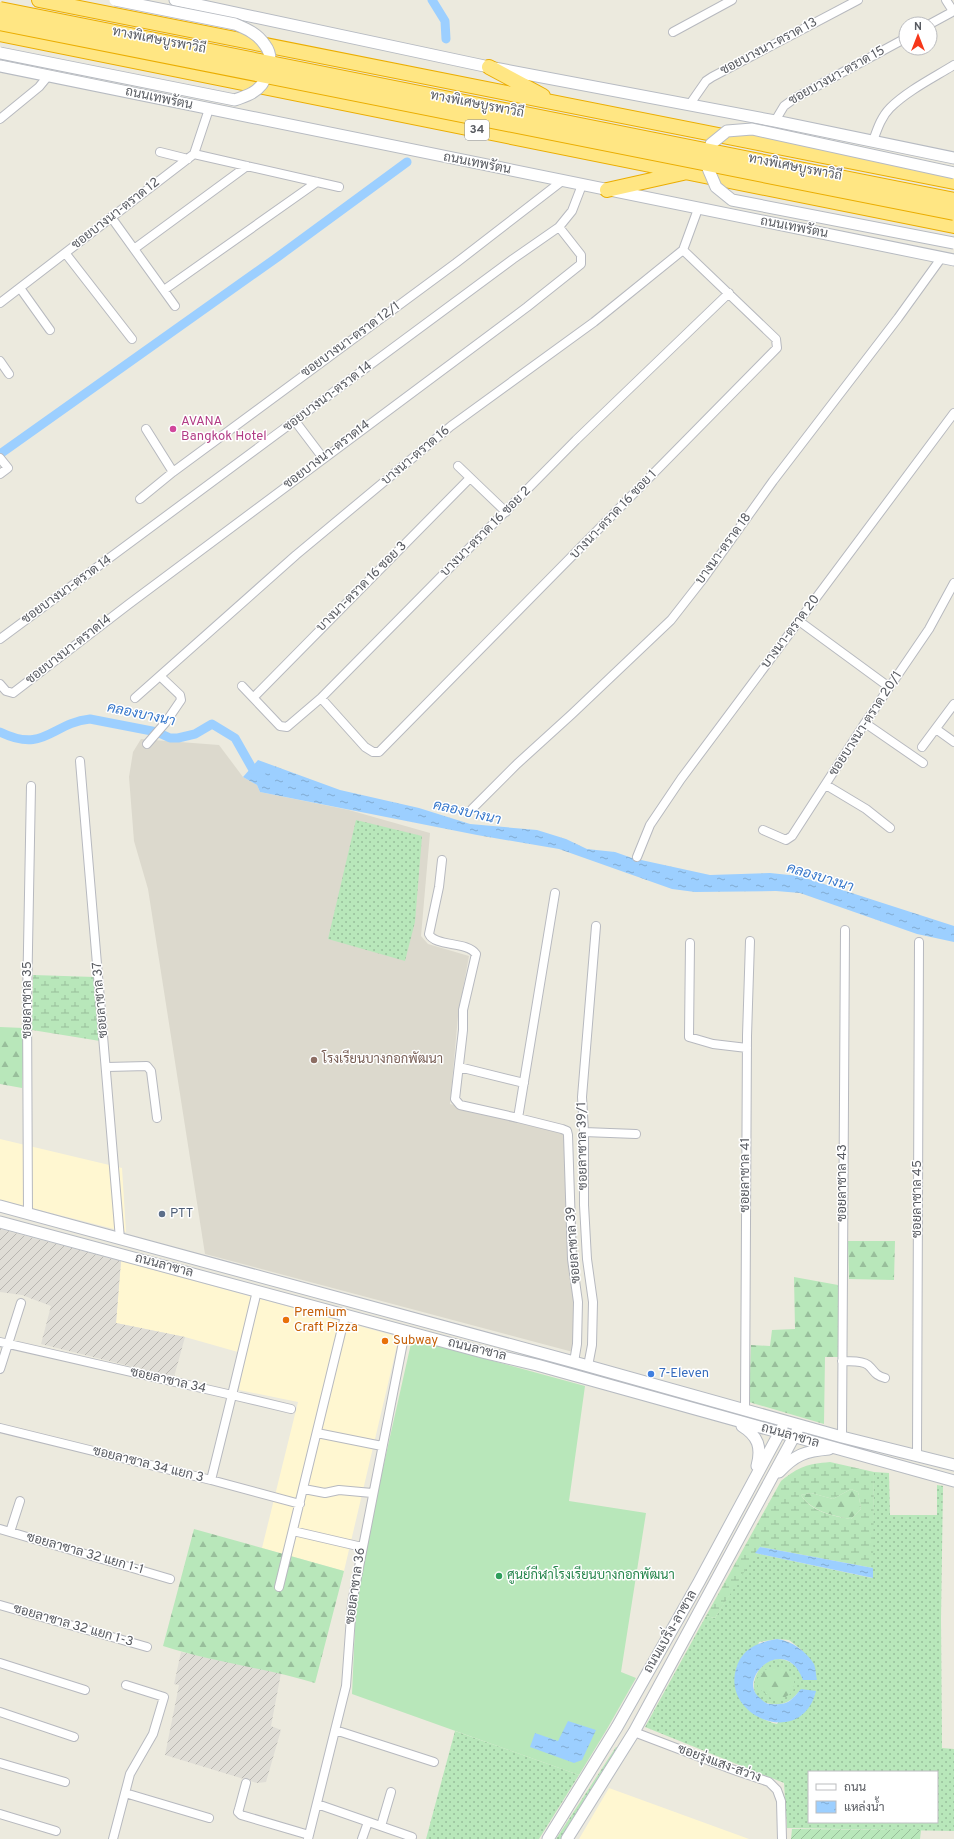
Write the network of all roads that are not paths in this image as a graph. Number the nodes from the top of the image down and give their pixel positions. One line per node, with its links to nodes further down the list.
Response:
1 (39, 0): 19 (highway)
2 (115, 0): 14 (street, bridge)
3 (175, 0): 17 (street)
4 (732, 0): 11 (street)
5 (858, 0): 20 (street, ซอยบางนา-ตราด 13)
6 (946, 0): 8 (street)
7 (0, 9): 37 (highway, ทางพิเศษบูรพาวิถี, bridge)
8 (954, 11): 9 (street)
9 (938, 20)
10 (0, 23): 39 (highway, ทางพิเศษบูรพาวิถี, bridge)
11 (673, 32)
12 (0, 34): 29 (highway, 34)
13 (898, 42): 23 (street, ซอยบางนา-ตราด 15)
14 (0, 53)
15 (954, 65): 24 (street)
16 (0, 66): 18 (street, ถนนเทพรัตน)
17 (488, 67): 19 (highway); 20 (street)
18 (48, 76): 21 (street, ถนนเทพรัตน); 22 (street)
19 (556, 103): 33 (highway)
20 (690, 104): 23 (street)
21 (209, 109): 26 (street); 31 (street, ถนนเทพรัตน)
22 (0, 119)
23 (775, 121): 24 (street)
24 (873, 141): 27 (street)
25 (160, 152): 26 (street)
26 (191, 156): 28 (street); 40 (street, ซอยบางนา-ตราด 12)
27 (954, 158)
28 (247, 166): 32 (street); 44 (street)
29 (690, 172): 36 (highway); 41 (highway, 34)
30 (954, 173): 43 (street, bridge)
31 (562, 181): 34 (street, ถนนเทพรัตน); 64 (street, ซอยบางนา-ตราด 12/1)
32 (316, 182): 35 (street); 50 (street)
33 (954, 182)
34 (582, 185): 36 (street, ถนนเทพรัตน); 42 (street)
35 (339, 187)
36 (607, 190): 38 (street, ถนนเทพรัตน)
37 (954, 200)
38 (698, 209): 45 (street); 47 (street, ถนนเทพรัตน)
39 (954, 213)
40 (111, 217): 44 (street); 46 (street, ซอยบางนา-ตราด 12)
41 (954, 226)
42 (559, 227): 59 (street, ซอยบางนา-ตราด 14); 61 (street, ซอยบางนา-ตราด14)
43 (954, 243)
44 (134, 249): 50 (street)
45 (683, 250): 51 (street, บางนา-ตราด 16 ซอย 1); 72 (street, บางนา-ตราด 16)
46 (66, 254): 49 (street, ซอยบางนา-ตราด 12); 55 (street)
47 (942, 257): 48 (street, ถนนเทพรัตน); 89 (street, บางนา-ตราด 18)
48 (954, 260)
49 (20, 288): 52 (street, ซอยบางนา-ตราด 12); 54 (street)
50 (164, 290): 53 (street)
51 (729, 293): 68 (street, บางนา-ตราด 16 ซอย 2); 78 (street, บางนา-ตราด 16 ซอย 1)
52 (0, 303)
53 (175, 306)
54 (50, 330)
55 (132, 339)
56 (0, 361): 57 (street)
57 (10, 374)
58 (954, 413): 70 (street, บางนา-ตราด 20)
59 (295, 421): 61 (street); 71 (street, ซอยบางนา-ตราด 14)
60 (146, 429): 64 (street)
61 (323, 458): 73 (street, ซอยบางนา-ตราด14)
62 (2, 460): 65 (street)
63 (458, 466): 66 (street)
64 (172, 472): 67 (street, ซอยบางนา-ตราด 12/1)
65 (0, 474)
66 (470, 478): 68 (street); 76 (street, บางนา-ตราด 16 ซอย 3)
67 (140, 499)
68 (506, 512): 78 (street, บางนา-ตราด 16 ซอย 2)
69 (954, 583): 75 (street, ซอยบางนา-ตราด 20/1)
70 (799, 621): 75 (street); 92 (street, บางนา-ตราด 20)
71 (0, 639)
72 (160, 676): 77 (street, บางนา-ตราด 16); 83 (street)
73 (0, 684)
74 (242, 686): 76 (street, บางนา-ตราด 16 ซอย 2)
75 (889, 687): 80 (street, ซอยบางนา-ตราด 20/1)
76 (254, 697): 78 (street, บางนา-ตราด 16 ซอย 2)
77 (135, 698)
78 (321, 698)
79 (954, 704): 81 (street)
80 (865, 723): 86 (street); 87 (street, ซอยบางนา-ตราด 20/1)
81 (936, 729): 82 (street); 84 (street)
82 (954, 742)
83 (147, 744)
84 (922, 747)
85 (80, 761): 101 (street, ซอยลาซาล 37)
86 (922, 763)
87 (826, 785): 90 (street); 91 (street, ซอยบางนา-ตราด 20/1)
88 (31, 786): 109 (street, ซอยลาซาล 35)
89 (472, 809)
90 (890, 828)
91 (762, 830)
92 (637, 857)
93 (442, 860): 102 (street, ซอยลาซาล 39)
94 (556, 893): 103 (street)
95 (596, 926): 106 (street, ซอยลาซาล 39/1)
96 (845, 930): 119 (street, ซอยลาซาล 43)
97 (750, 941): 100 (street, ซอยลาซาล 41)
98 (919, 942): 138 (street, ซอยลาซาล 45)
99 (690, 943): 100 (street)
100 (747, 1048): 127 (street, ซอยลาซาล 41)
101 (107, 1067): 104 (street); 111 (street, ซอยลาซาล 37)
102 (459, 1067): 103 (street); 105 (street, ซอยลาซาล 39)
103 (524, 1083): 105 (street)
104 (158, 1118)
105 (518, 1118): 120 (street, ซอยลาซาล 39)
106 (584, 1132): 107 (street); 122 (street, ซอยลาซาล 39/1)
107 (636, 1134)
108 (0, 1206): 109 (street, ถนนลาซาล)
109 (28, 1214): 111 (street, ถนนลาซาล)
110 (0, 1222): 112 (street, ถนนลาซาล)
111 (120, 1239): 115 (street, ถนนลาซาล)
112 (257, 1291): 114 (street, ถนนลาซาล); 125 (street)
113 (21, 1303): 117 (street)
114 (345, 1316): 116 (street, ถนนลาซาล); 132 (street)
115 (408, 1317): 116 (street); 118 (street, ถนนลาซาล)
116 (405, 1332): 121 (street, ถนนลาซาล); 136 (street, ซอยลาซาล 36)
117 (4, 1343): 123 (street); 125 (street, ซอยลาซาล 34)
118 (541, 1353): 120 (street, ถนนลาซาล); 121 (street)
119 (842, 1361): 124 (street); 135 (street, ซอยลาซาล 43)
120 (574, 1362): 122 (street, ถนนลาซาล)
121 (537, 1365): 128 (street, ถนนลาซาล)
122 (588, 1366): 127 (street, ถนนลาซาล)
123 (0, 1369)
124 (885, 1378)
125 (232, 1395): 126 (street, ซอยลาซาล 34); 141 (street, ซอยลาซาล 34 แยก 3)
126 (291, 1409)
127 (745, 1409): 129 (street, ถนนลาซาล)
128 (724, 1418): 133 (street, ถนนลาซาล); 144 (street)
129 (785, 1421): 130 (street, ถนนลาซาล); 133 (street, ถนนแบริ่ง-ลาซาล)
130 (800, 1425): 134 (street, ถนนแบริ่ง-ลาซาล); 135 (street, ถนนลาซาล)
131 (0, 1428): 141 (street, ซอยลาซาล 34 แยก 3)
132 (317, 1433): 136 (street); 143 (street)
133 (779, 1433): 134 (street, ถนนลาซาล); 144 (street, ถนนแบริ่ง-ลาซาล)
134 (794, 1437): 137 (street, ถนนลาซาล); 145 (street, ถนนแบริ่ง-ลาซาล)
135 (842, 1437): 138 (street, ถนนลาซาล)
136 (382, 1446): 146 (street, ซอยลาซาล 36)
137 (847, 1452): 140 (street, ถนนลาซาล); 145 (street)
138 (923, 1457): 139 (street, ถนนลาซาล); 140 (street)
139 (954, 1465)
140 (925, 1474): 142 (street, ถนนลาซาล)
141 (211, 1480): 148 (street)
142 (954, 1481)
143 (304, 1488): 146 (street); 148 (street)
144 (750, 1488): 163 (street, ถนนแบริ่ง-ลาซาล)
145 (766, 1489): 162 (street, ถนนแบริ่ง-ลาซาล)
146 (372, 1493): 152 (street, ซอยลาซาล 36)
147 (20, 1502): 151 (street)
148 (300, 1504): 150 (street)
149 (0, 1529): 151 (street, ซอยลาซาล 32 แยก 1-1)
150 (293, 1531): 152 (street); 154 (street)
151 (10, 1532): 153 (street, ซอยลาซาล 32 แยก 1-1)
152 (362, 1547): 161 (street, ซอยลาซาล 36)
153 (170, 1579)
154 (279, 1587)
155 (0, 1605): 156 (street, ซอยลาซาล 32 แยก 1-3)
156 (147, 1647)
157 (0, 1662): 159 (street)
158 (126, 1685): 171 (street)
159 (85, 1690)
160 (0, 1712): 164 (street)
161 (335, 1730): 167 (street); 172 (street, ซอยลาซาล 36)
162 (634, 1732): 165 (street, ถนนแบริ่ง-ลาซาล); 184 (street, ซอยรุ่งแสง-สว่าง)
163 (612, 1736): 165 (street); 182 (street, ถนนแบริ่ง-ลาซาล)
164 (74, 1737)
165 (626, 1744): 183 (street, ถนนแบริ่ง-ลาซาล)
166 (0, 1762): 168 (street)
167 (434, 1762)
168 (65, 1782)
169 (246, 1783): 178 (street)
170 (391, 1792): 176 (street)
171 (125, 1793): 174 (street); 180 (street)
172 (317, 1804): 175 (street); 178 (street, ซอยลาซาล 36)
173 (0, 1814): 177 (street)
174 (209, 1818)
175 (368, 1822): 176 (street); 181 (street)
176 (381, 1826): 179 (street)
177 (56, 1831)
178 (308, 1837)
179 (412, 1837)
180 (112, 1839)
181 (362, 1839)
182 (548, 1839)
183 (567, 1839)
184 (782, 1839)

